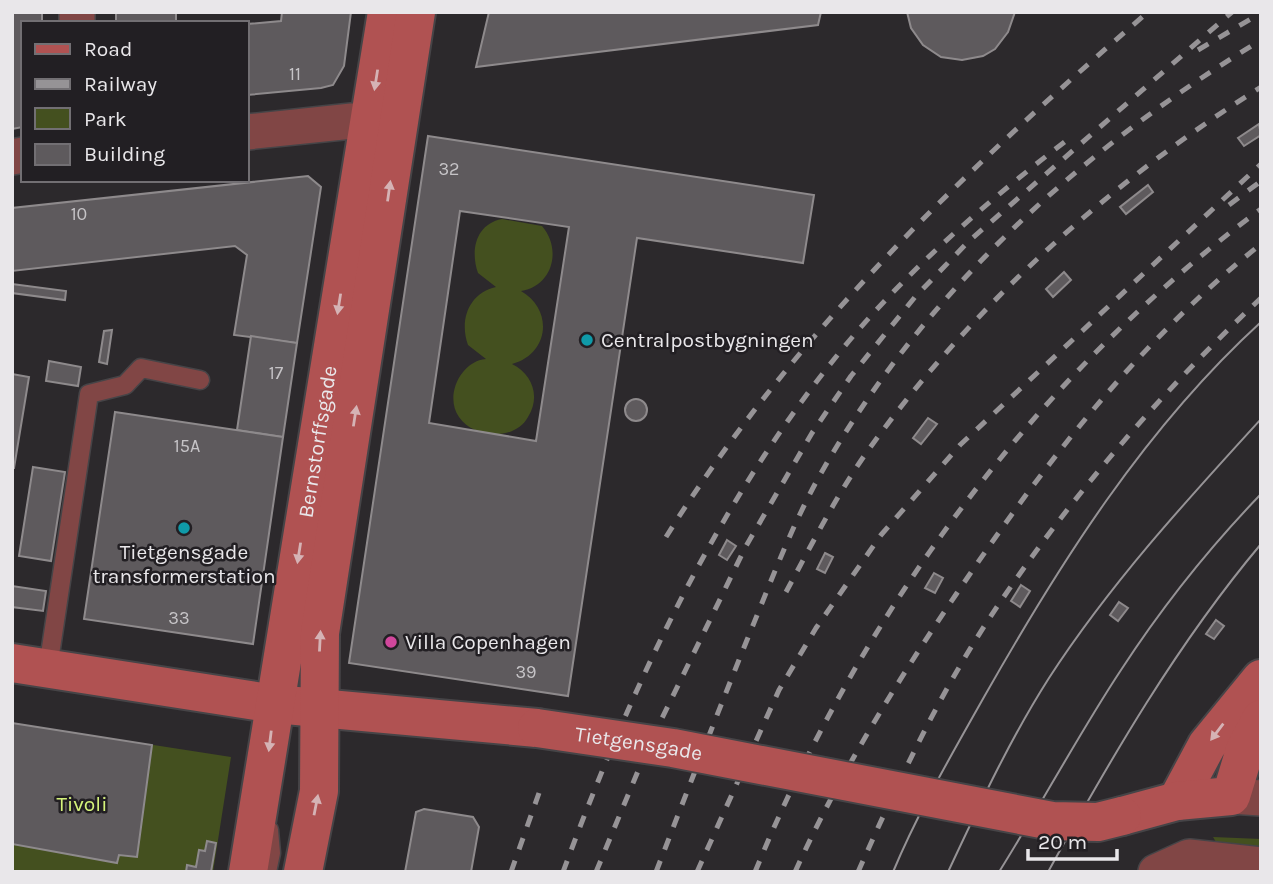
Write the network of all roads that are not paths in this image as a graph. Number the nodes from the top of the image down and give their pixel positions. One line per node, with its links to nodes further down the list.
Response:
1 (387, 12): 3 (street, Bernstorffsgade, one-way to 3)
2 (416, 12): 3 (street, Bernstorffsgade)
3 (384, 123): 4 (street); 8 (street, Bernstorffsgade, one-way to 8); 9 (street, Bernstorffsgade, one-way to 3)
4 (248, 132)
5 (200, 380): 6 (lane)
6 (30, 666): 8 (street, Tietgensgade)
7 (1261, 679): 13 (street, one-way to 13)
8 (275, 704): 9 (street, Tietgensgade); 11 (street, Bernstorffsgade, one-way to 11)
9 (317, 709): 13 (street, Tietgensgade, bridge); 18 (street, Bernstorffsgade, one-way to 9)
10 (1261, 719): 12 (street)
11 (265, 777): 16 (street, Bernstorffsgade); 17 (lane)
12 (1246, 797): 13 (street, Tietgensgade)
13 (1177, 802)
14 (1261, 865): 15 (street)
15 (1162, 868)
16 (248, 872)
17 (267, 872)
18 (303, 872)

